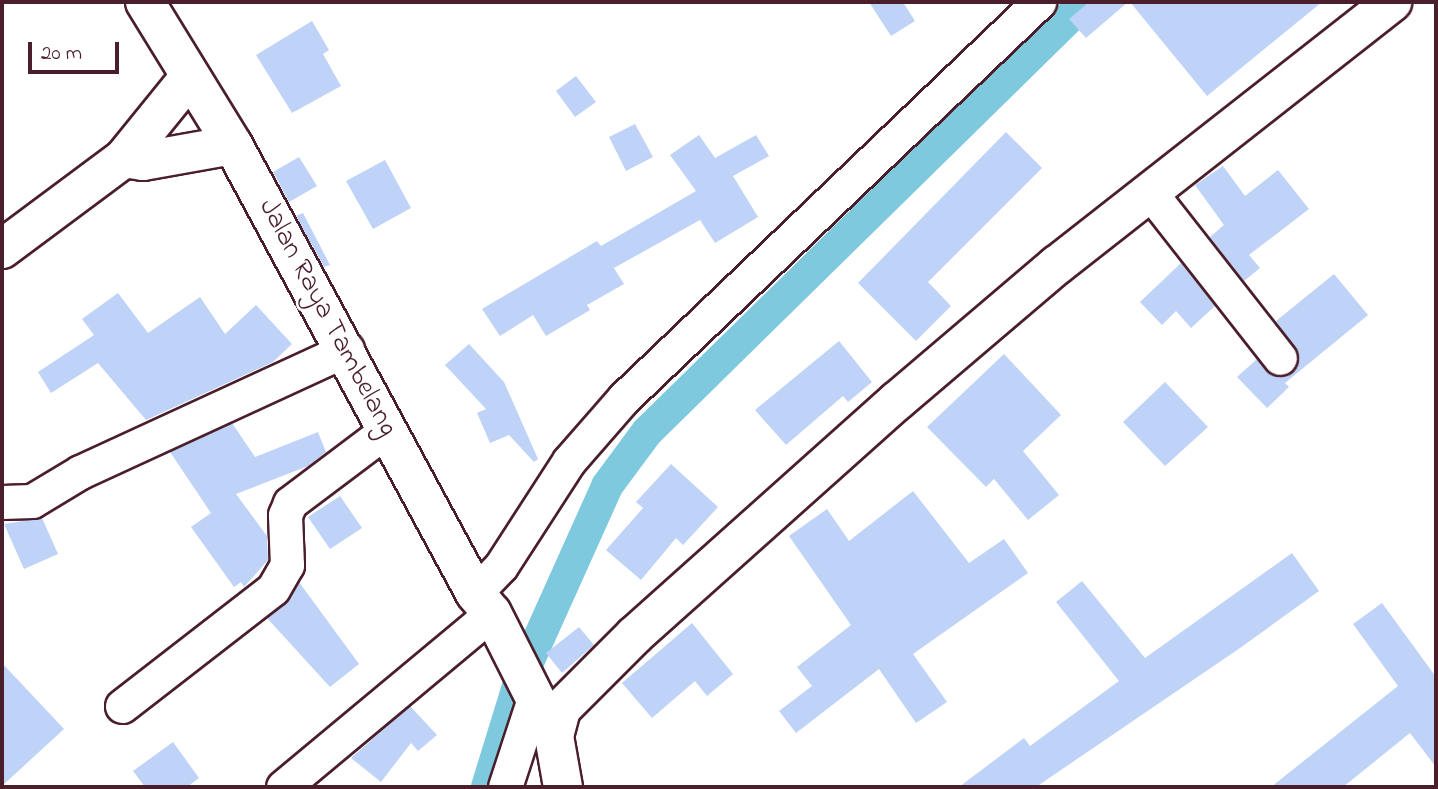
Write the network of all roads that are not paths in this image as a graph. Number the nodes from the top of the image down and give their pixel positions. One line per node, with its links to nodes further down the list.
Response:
1 (145, 2): 4 (main road, Jalan Raya Tambelang)
2 (1039, 2): 13 (street)
3 (1392, 2): 7 (main road)
4 (188, 79): 5 (main road, Jalan Raya Tambelang); 6 (main road)
5 (233, 145): 6 (main road); 9 (main road, Jalan Raya Tambelang)
6 (124, 158): 8 (main road)
7 (1149, 191): 10 (street); 16 (main road)
8 (2, 249)
9 (347, 349): 11 (main road, Jalan Raya Tambelang); 12 (street)
10 (1280, 358)
11 (387, 430): 13 (main road, Jalan Raya Tambelang); 15 (street)
12 (2, 502)
13 (490, 614): 14 (main road, Jalan Raya Tambelang); 17 (street)
14 (535, 695): 16 (main road); 18 (street)
15 (122, 706)
16 (554, 736): 19 (main road)
17 (283, 787)
18 (505, 787)
19 (563, 787)

